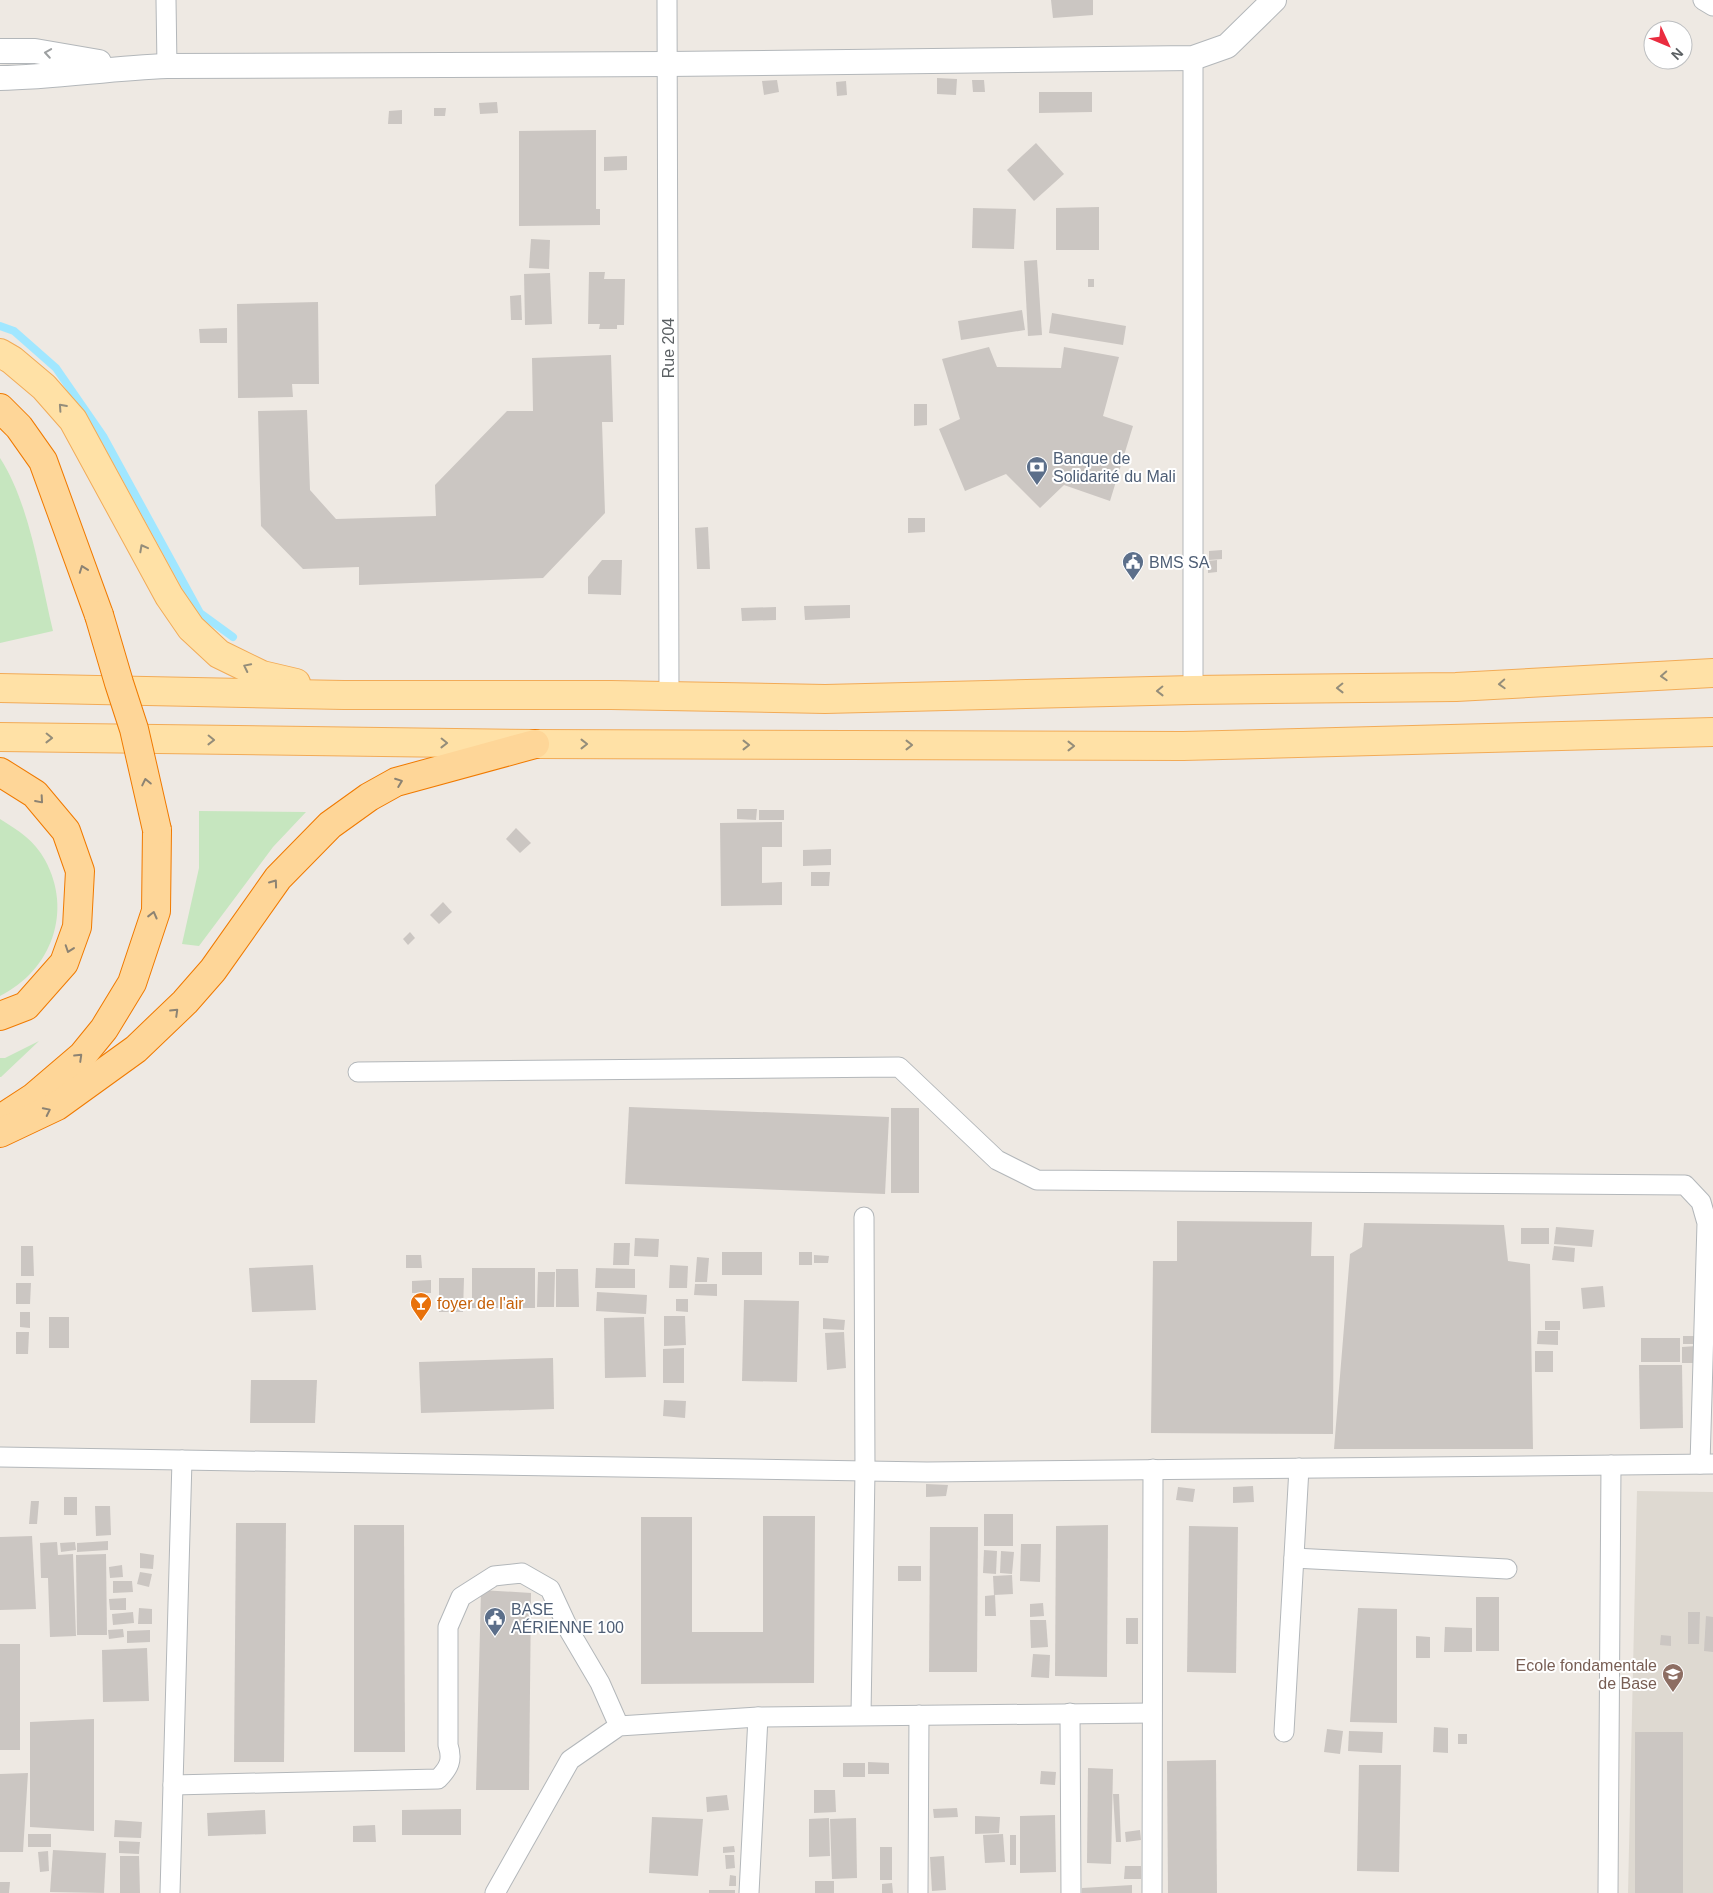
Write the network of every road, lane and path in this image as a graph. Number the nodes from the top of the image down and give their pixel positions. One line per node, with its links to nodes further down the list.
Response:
1 (166, 0): 9 (street)
2 (667, 0): 8 (street, Rue 204)
3 (1274, 0): 7 (street)
4 (1704, 0): 5 (street)
5 (1713, 6)
6 (0, 51): 10 (street, one-way to 6)
7 (1193, 58): 8 (street); 16 (street)
8 (667, 64): 9 (street); 18 (street, Rue 204)
9 (166, 66): 10 (street)
10 (131, 67): 11 (street)
11 (0, 78)
12 (0, 353): 17 (main road, one-way to 12)
13 (0, 408): 25 (highway, one-way to 13, bridge)
14 (1713, 673): 16 (main road, one-way to 16)
15 (0, 688): 17 (main road)
16 (1193, 690): 18 (main road, one-way to 18)
17 (344, 695): 18 (main road)
18 (669, 696)
19 (1713, 732): 21 (main road, one-way to 19)
20 (0, 737): 21 (main road, one-way to 21)
21 (535, 744): 26 (highway, one-way to 21)
22 (0, 772): 23 (highway, one-way to 23)
23 (0, 1016)
24 (358, 1072): 30 (street)
25 (0, 1120)
26 (0, 1133)
27 (864, 1217): 34 (street)
28 (0, 1457): 29 (street)
29 (182, 1460): 34 (street); 44 (street)
30 (1706, 1464): 31 (street)
31 (1611, 1465): 32 (street); 51 (street)
32 (1299, 1468): 33 (street); 35 (street)
33 (1154, 1469): 34 (street); 38 (street)
34 (865, 1471): 39 (street)
35 (1294, 1558): 36 (street); 43 (street)
36 (1507, 1568)
37 (1070, 1713): 38 (street); 40 (street); 49 (street)
38 (1152, 1713): 50 (street)
39 (861, 1715): 40 (street); 41 (street)
40 (919, 1715): 48 (street)
41 (758, 1717): 42 (street); 47 (street)
42 (618, 1726): 44 (street); 46 (street)
43 (1284, 1732)
44 (173, 1784): 45 (street)
45 (170, 1893)
46 (495, 1893)
47 (749, 1893)
48 (918, 1893)
49 (1071, 1893)
50 (1152, 1893)
51 (1608, 1893)

